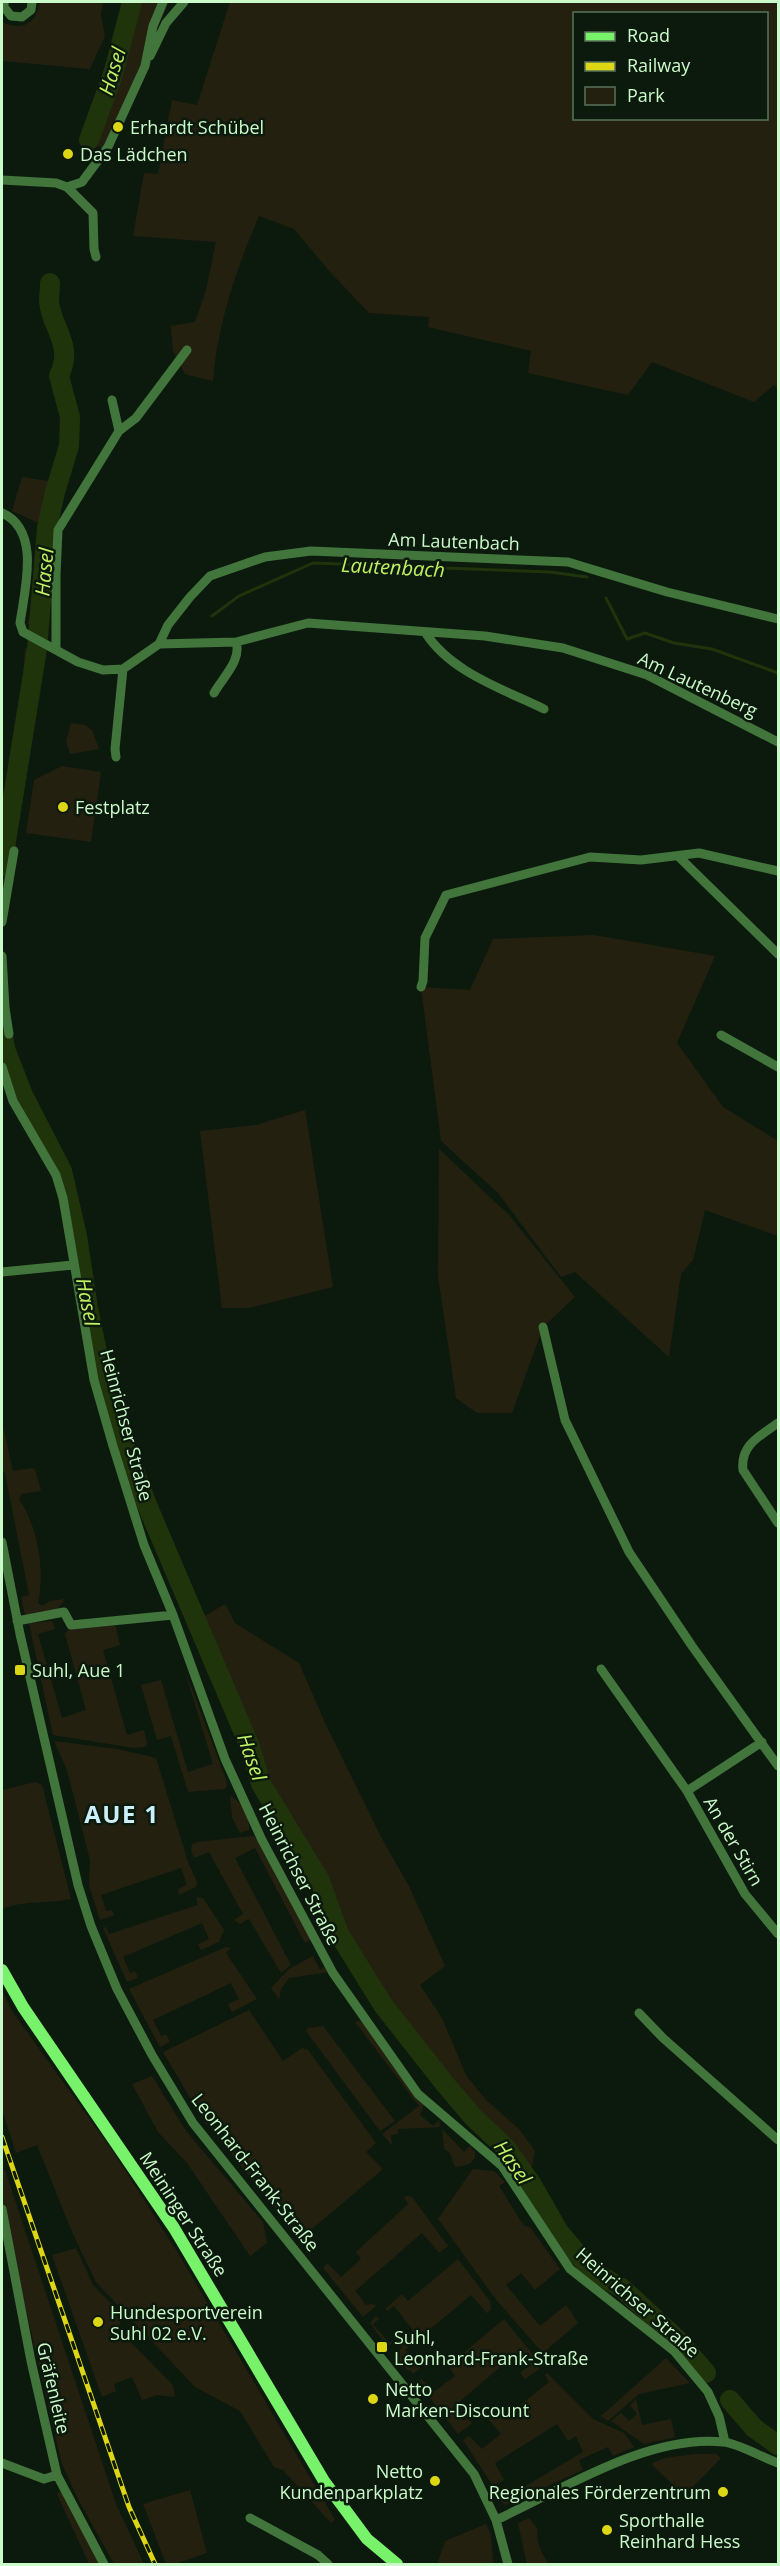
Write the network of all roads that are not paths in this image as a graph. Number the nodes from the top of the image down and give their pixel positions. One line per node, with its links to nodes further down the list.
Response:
1 (4, 2): 2 (street)
2 (32, 2)
3 (163, 2): 5 (street)
4 (184, 2): 5 (street)
5 (145, 66): 7 (street)
6 (2, 180): 7 (street)
7 (67, 187): 8 (street)
8 (96, 257)
9 (187, 350): 11 (street)
10 (112, 400): 11 (street)
11 (119, 431): 17 (street)
12 (2, 513): 17 (street)
13 (778, 619): 16 (street, Am Lautenbach)
14 (425, 632): 15 (street, Am Lautenberg); 20 (street); 21 (street, Am Lautenberg)
15 (236, 642): 16 (street, Am Lautenberg); 19 (street)
16 (159, 644): 18 (street)
17 (52, 648): 18 (street)
18 (123, 669): 22 (street)
19 (214, 693)
20 (544, 709)
21 (778, 742)
22 (116, 757)
23 (14, 851): 26 (street)
24 (679, 857): 25 (street); 27 (street); 30 (street)
25 (778, 871)
26 (2, 922)
27 (778, 954)
28 (2, 956): 29 (street)
29 (2, 969): 31 (street)
30 (421, 987)
31 (9, 1034)
32 (721, 1035): 34 (street)
33 (2, 1067): 35 (street, Heinrichser Straße)
34 (778, 1067)
35 (73, 1265): 36 (street); 41 (street, Heinrichser Straße)
36 (2, 1272)
37 (543, 1327): 44 (street)
38 (778, 1423): 39 (street)
39 (778, 1523)
40 (2, 1542): 42 (street, Leonhard-Frank-Straße)
41 (173, 1616): 42 (street); 52 (street, Heinrichser Straße)
42 (17, 1621): 57 (street, Leonhard-Frank-Straße)
43 (601, 1669): 46 (street, An der Stirn)
44 (762, 1742): 45 (street); 46 (street, An der Stirn)
45 (778, 1766)
46 (687, 1791): 47 (street, An der Stirn)
47 (778, 1934)
48 (2, 1970): 60 (main road, Meininger Straße)
49 (639, 2013): 50 (street)
50 (778, 2140)
51 (2, 2209): 55 (street, Gräfenleite)
52 (725, 2442): 54 (street); 57 (street)
53 (2, 2463): 55 (street)
54 (778, 2463)
55 (57, 2475): 58 (street, Gräfenleite)
56 (250, 2518): 59 (street)
57 (496, 2520): 61 (street, Leonhard-Frank-Straße)
58 (104, 2565)
59 (328, 2565)
60 (397, 2565)
61 (508, 2565)

